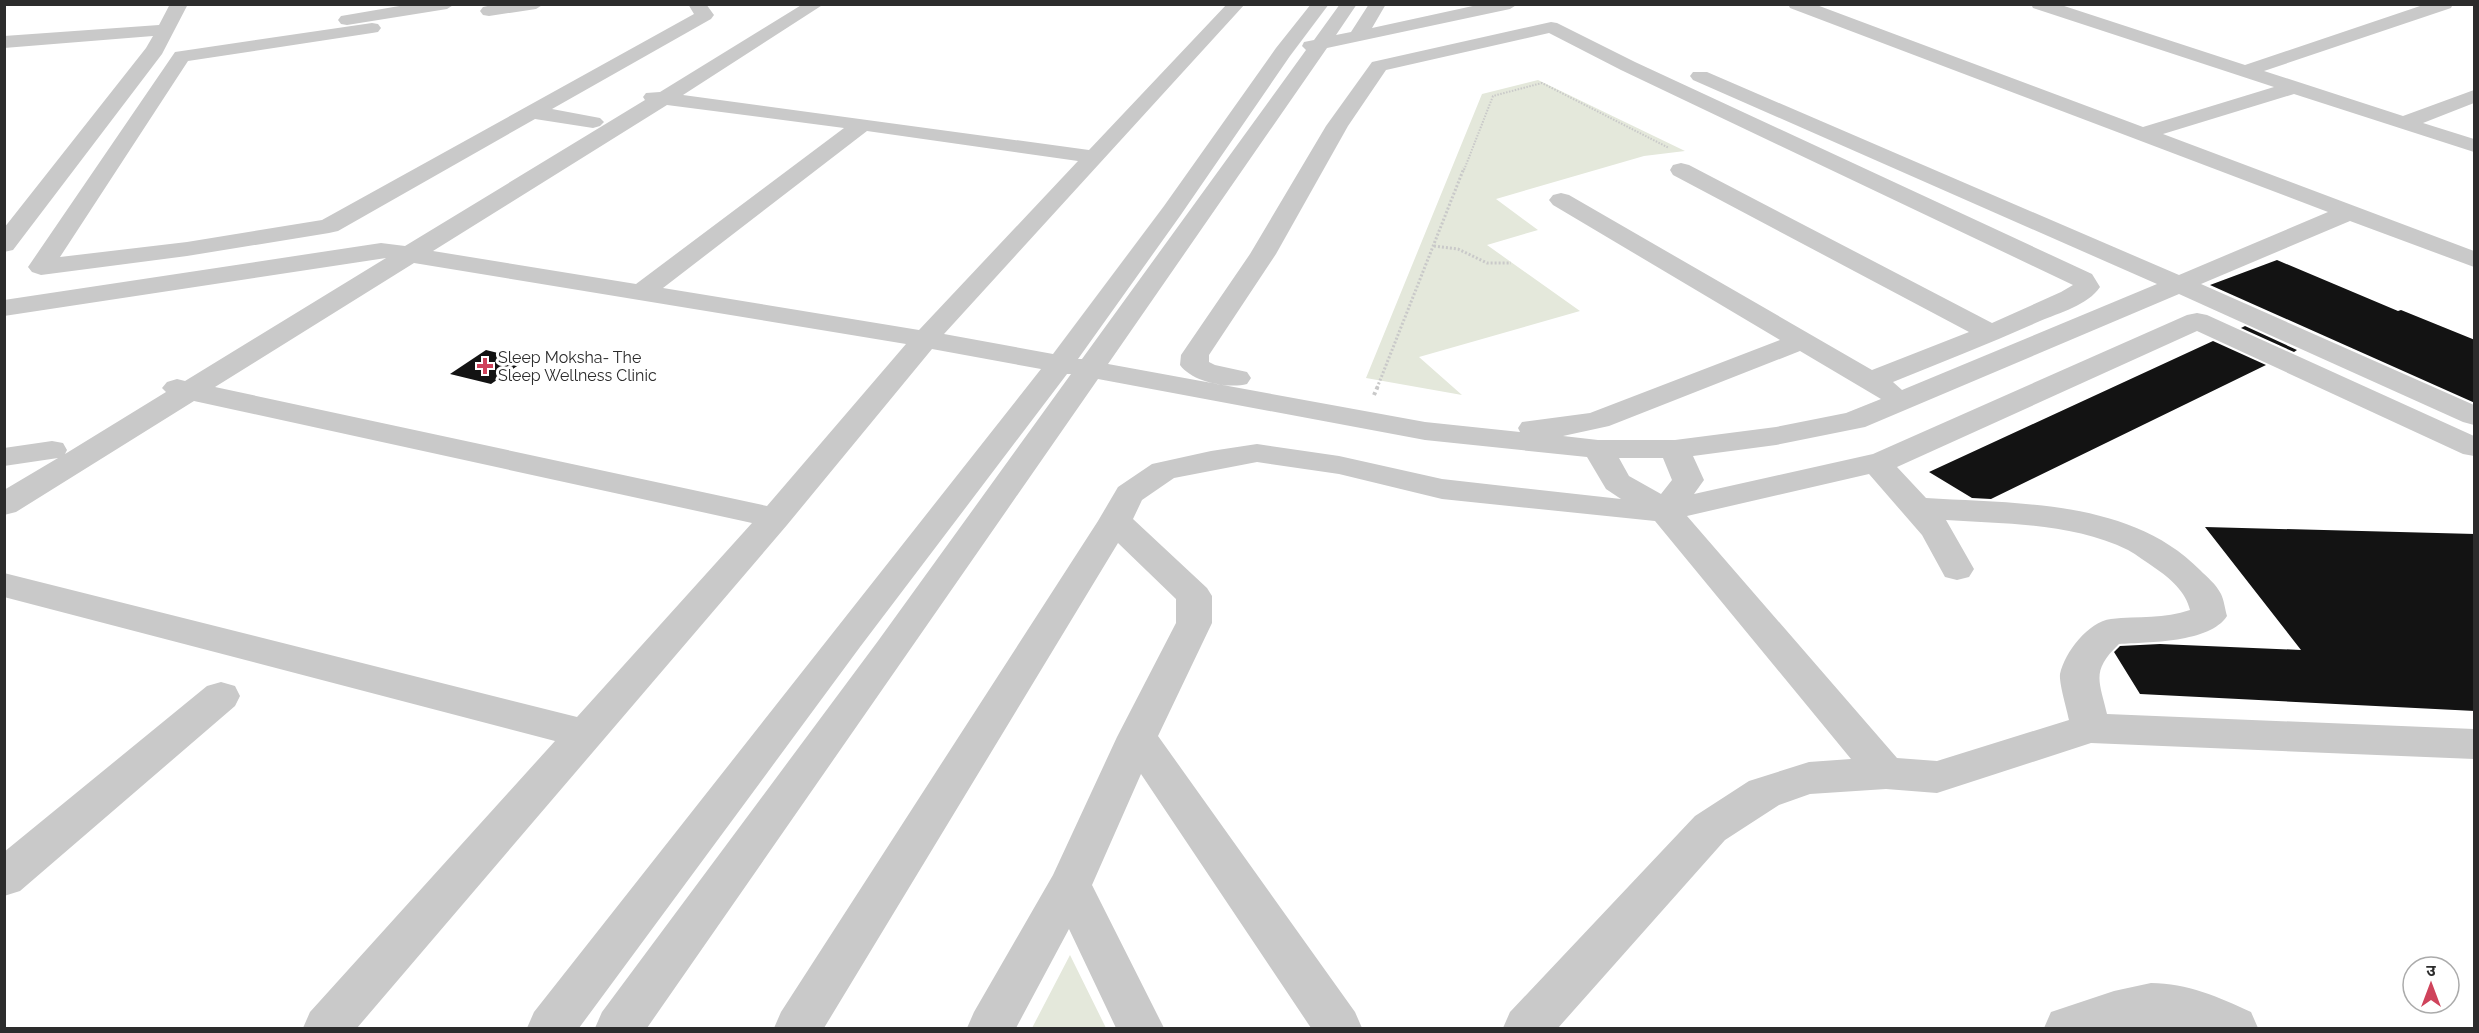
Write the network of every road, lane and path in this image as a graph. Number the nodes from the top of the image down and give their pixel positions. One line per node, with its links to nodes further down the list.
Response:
1 (179, 4): 20 (street)
2 (447, 4): 26 (street)
3 (536, 4): 18 (street)
4 (696, 4): 21 (street)
5 (786, 4): 32 (street)
6 (816, 4): 34 (street)
7 (1237, 4): 41 (street)
8 (1321, 4): 27 (street)
9 (1349, 4): 25 (street)
10 (1378, 4): 22 (street)
11 (1510, 4): 22 (street)
12 (1546, 4): 28 (street)
13 (1796, 4): 39 (street)
14 (2039, 4): 17 (street)
15 (2085, 4): 17 (street)
16 (2445, 4): 30 (street)
17 (2059, 11): 30 (street)
18 (489, 12)
19 (372, 28): 47 (street)
20 (165, 30): 24 (street); 26 (street)
21 (668, 36): 23 (street); 35 (street)
22 (1358, 36): 25 (street)
23 (703, 39)
24 (4, 42)
25 (1323, 44): 27 (street); 59 (street)
26 (155, 50): 45 (street)
27 (1283, 52): 59 (street)
28 (1659, 58): 29 (street); 53 (street)
29 (1628, 66): 56 (street); 62 (street)
30 (2245, 70): 31 (street)
31 (2295, 87): 37 (street); 39 (street)
32 (637, 95): 34 (street); 36 (street)
33 (2475, 96): 37 (street)
34 (662, 99): 38 (street); 49 (street)
35 (532, 112): 36 (street); 47 (street)
36 (593, 122): 48 (street)
37 (2403, 123): 40 (street)
38 (863, 124): 41 (street); 54 (street)
39 (2142, 134): 44 (street)
40 (2475, 146)
41 (1095, 157): 57 (street)
42 (1679, 161): 46 (path); 56 (street)
43 (1561, 200): 58 (street)
44 (2350, 212): 50 (street); 53 (street)
45 (4, 245)
46 (1434, 246): 51 (path); 62 (path)
47 (187, 249): 52 (street)
48 (381, 250): 49 (street); 52 (street); 61 (street)
49 (409, 255): 54 (street); 61 (street)
50 (2475, 259)
51 (1511, 262)
52 (176, 282): 55 (street)
53 (2181, 285): 63 (street); 64 (street)
54 (640, 292): 57 (street)
55 (4, 308)
56 (1991, 333): 60 (street)
57 (925, 339): 59 (street); 75 (street)
58 (1801, 341): 60 (street); 62 (street)
59 (1076, 367): 67 (street); 88 (street); 89 (street)
60 (1870, 381): 63 (street)
61 (175, 387): 68 (street); 72 (street); 75 (street)
62 (1371, 401)
63 (1903, 401): 66 (street)
64 (2475, 416)
65 (2475, 447): 70 (street)
66 (1675, 448): 67 (street); 74 (street)
67 (1598, 449): 74 (street)
68 (52, 450): 69 (street); 71 (street)
69 (4, 457)
70 (1876, 464): 73 (street); 74 (street)
71 (4, 479)
72 (4, 505)
73 (1915, 508): 77 (street); 80 (street)
74 (1665, 511): 76 (street); 84 (street)
75 (775, 518): 81 (street)
76 (1114, 521): 82 (street); 90 (street)
77 (1957, 569)
78 (4, 585): 81 (street)
79 (221, 696): 85 (street)
80 (2090, 728): 83 (street); 84 (street)
81 (586, 734): 87 (street)
82 (1137, 737): 86 (street); 93 (street)
83 (2475, 744)
84 (1886, 773): 94 (street)
85 (4, 878)
86 (1070, 885): 91 (street); 92 (street)
87 (327, 1029)
88 (551, 1029)
89 (619, 1029)
90 (798, 1029)
91 (991, 1029)
92 (1140, 1029)
93 (1338, 1029)
94 (1527, 1029)
95 (2068, 1029): 96 (street)
96 (2234, 1029)

